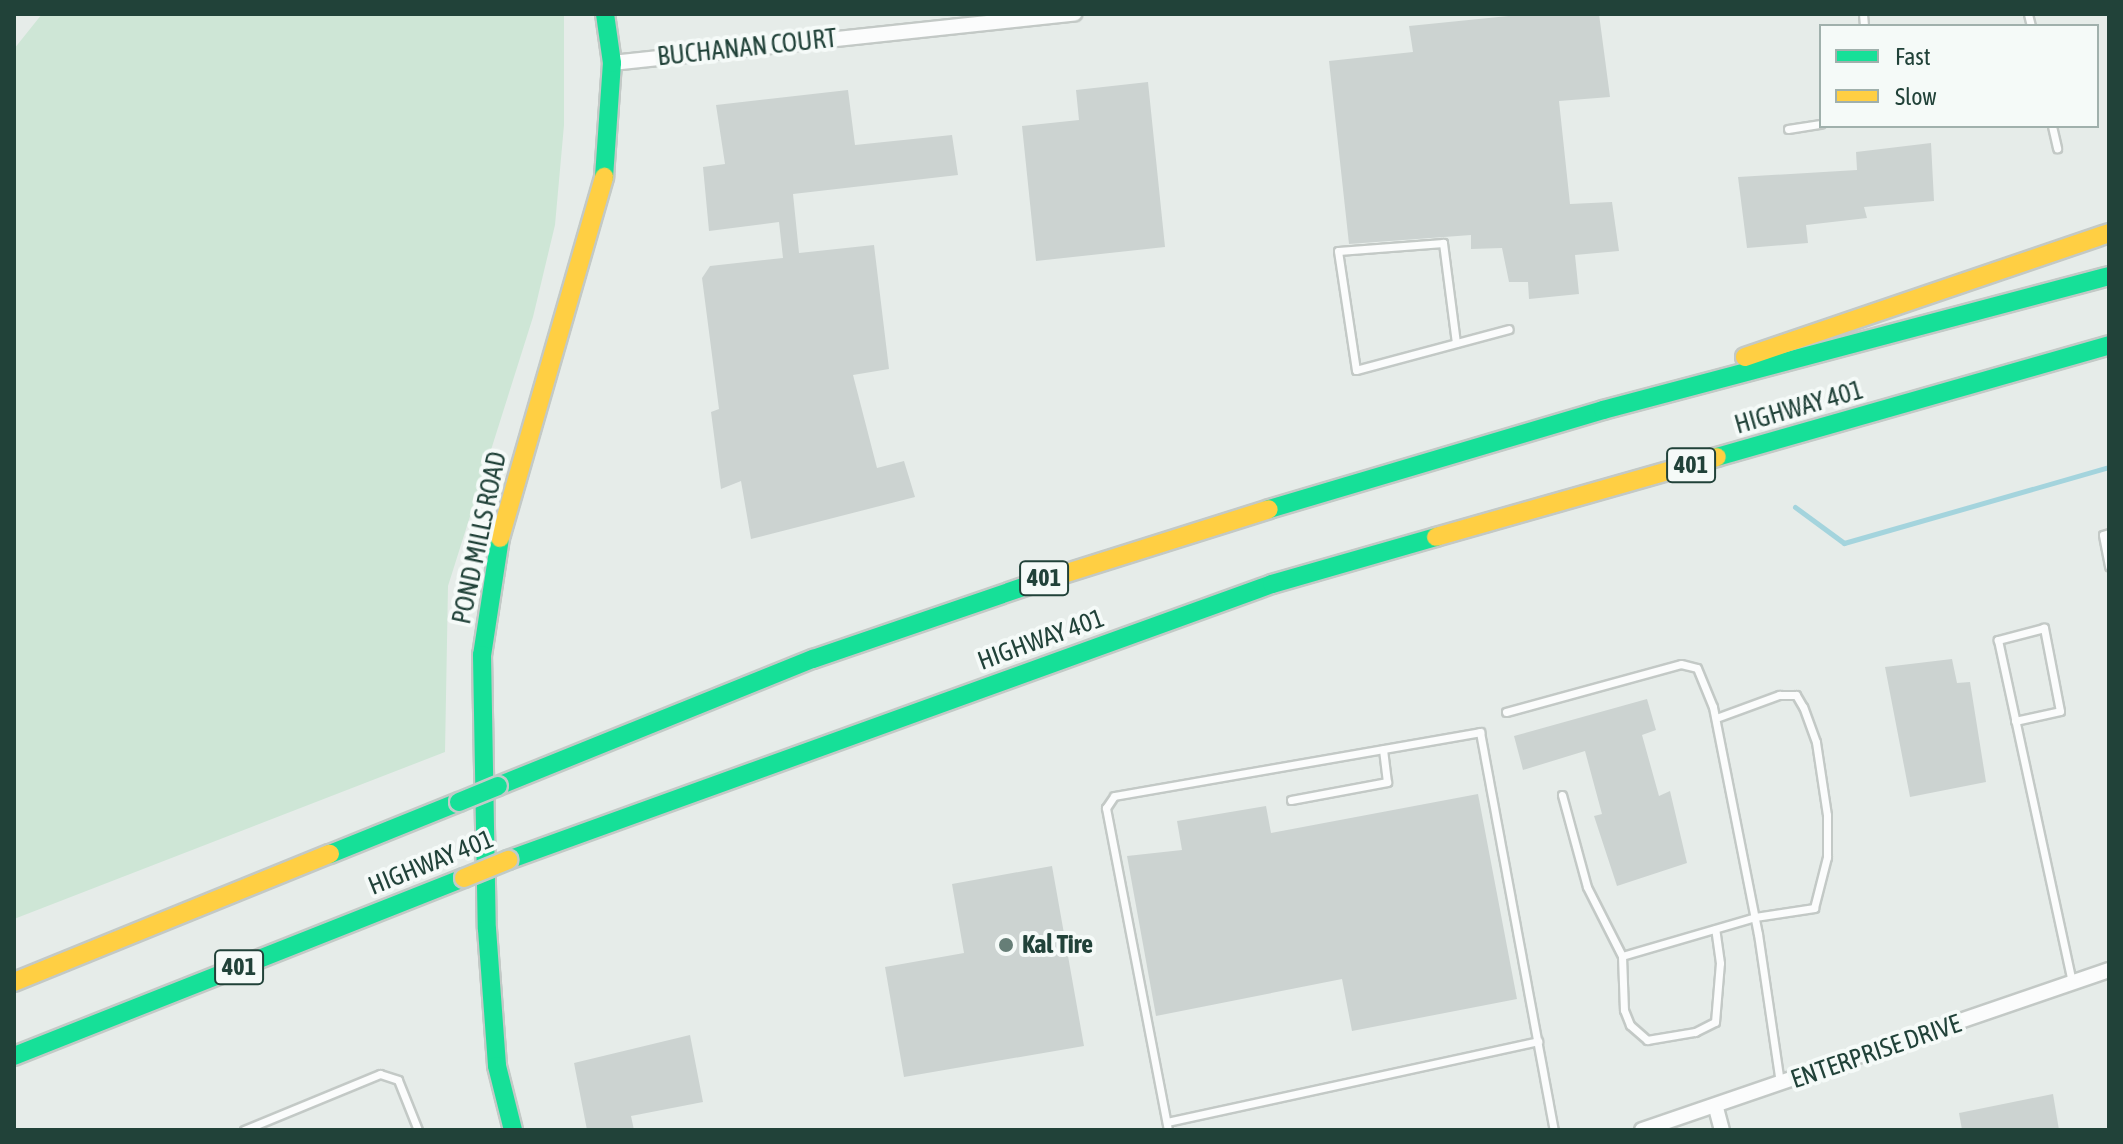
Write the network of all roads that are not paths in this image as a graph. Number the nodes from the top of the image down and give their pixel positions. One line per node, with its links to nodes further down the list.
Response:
1 (605, 14): 3 (main road, POND MILLS ROAD)
2 (1074, 14): 3 (street, BUCHANAN COURT)
3 (612, 63): 37 (main road, POND MILLS ROAD)
4 (1819, 124): 6 (lane)
5 (2052, 128): 7 (lane)
6 (1788, 129)
7 (2057, 148)
8 (2109, 233): 15 (main road)
9 (2109, 276): 15 (main road, HIGHWAY 401 / 401)
10 (1509, 329): 11 (lane)
11 (1456, 343): 11 (lane)
12 (2109, 345): 14 (main road, HIGHWAY 401 / 401)
13 (2109, 361): 14 (main road)
14 (1959, 390): 31 (main road, HIGHWAY 401 / 401, bridge)
15 (1603, 410): 28 (main road, HIGHWAY 401 / 401, bridge)
16 (2109, 533): 17 (lane)
17 (2109, 566)
18 (1506, 712): 19 (lane)
19 (1716, 718): 24 (lane); 24 (lane)
20 (2015, 721): 20 (lane); 29 (lane)
21 (1383, 749): 23 (lane); 30 (lane); 34 (lane)
22 (1562, 795): 26 (lane)
23 (1291, 800)
24 (1755, 917): 25 (lane); 32 (lane)
25 (1715, 929): 26 (lane); 26 (lane)
26 (1622, 956)
27 (2109, 970): 29 (street, ENTERPRISE DRIVE)
28 (14, 982)
29 (2072, 983): 32 (street, ENTERPRISE DRIVE)
30 (1538, 1041): 34 (lane); 38 (lane)
31 (14, 1056)
32 (1780, 1085): 33 (street, ENTERPRISE DRIVE)
33 (1716, 1108): 39 (street, ENTERPRISE DRIVE); 40 (street)
34 (1168, 1126)
35 (244, 1130): 36 (lane)
36 (418, 1130)
37 (513, 1130)
38 (1554, 1130)
39 (1642, 1130)
40 (1722, 1130)

